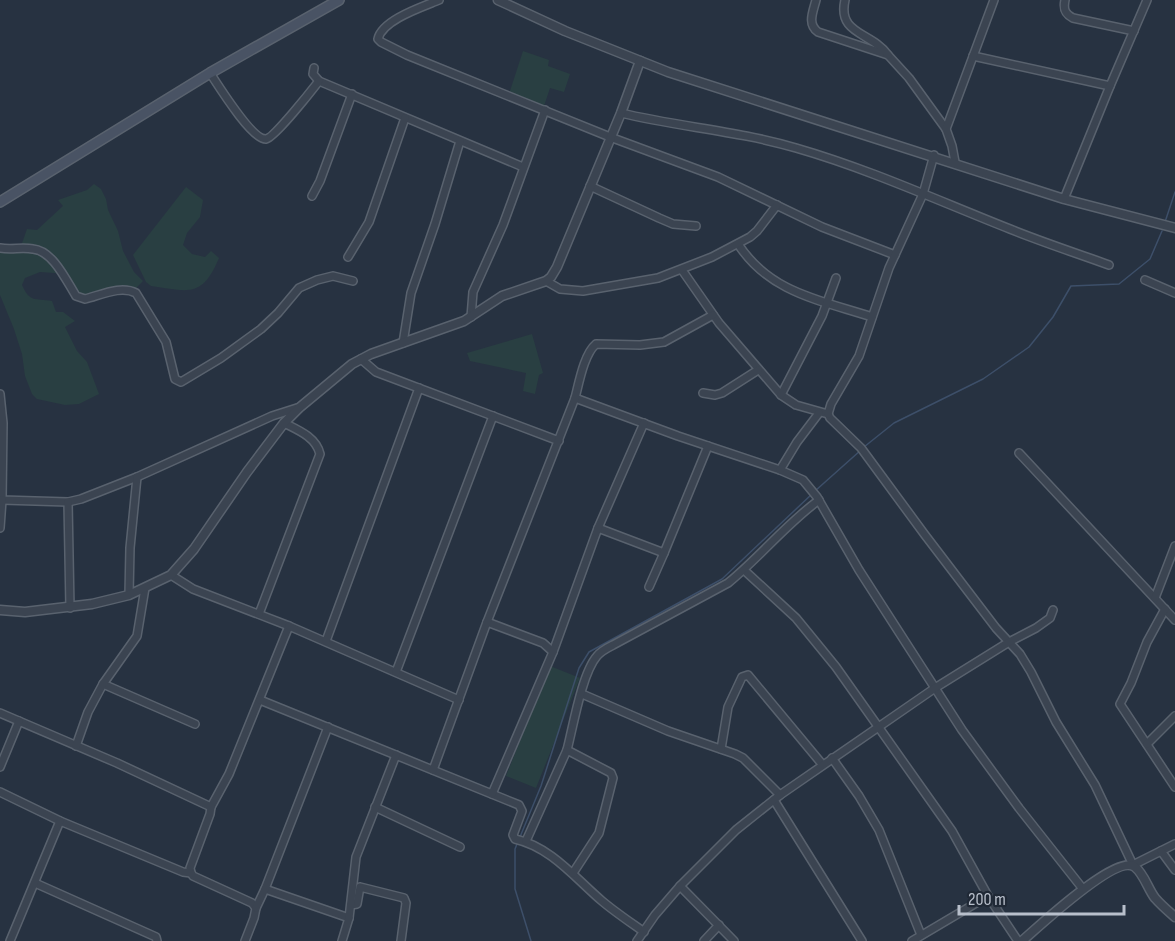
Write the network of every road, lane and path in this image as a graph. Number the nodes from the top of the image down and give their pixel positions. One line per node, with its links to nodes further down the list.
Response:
1 (439, 0): 18 (street)
2 (816, 0): 10 (street)
3 (845, 0): 10 (street)
4 (994, 0): 11 (street)
5 (1065, 0): 9 (street)
6 (1147, 0): 9 (street)
7 (336, 1): 14 (main road)
8 (501, 1): 12 (street)
9 (1134, 31): 16 (street)
10 (888, 55): 21 (street)
11 (974, 56): 16 (street); 21 (street)
12 (640, 61): 19 (street); 24 (street)
13 (314, 68): 15 (street)
14 (210, 73): 15 (street); 31 (main road)
15 (319, 81): 17 (street)
16 (1110, 86): 30 (street)
17 (352, 94): 20 (street); 29 (street)
18 (545, 110): 22 (street); 26 (street)
19 (621, 113): 22 (street); 28 (street)
20 (405, 118): 23 (street); 38 (street)
21 (946, 129): 25 (street)
22 (610, 137): 27 (street); 32 (street)
23 (460, 141): 26 (street); 50 (street)
24 (934, 155): 25 (street); 28 (street)
25 (955, 162): 30 (street)
26 (523, 166): 48 (street)
27 (590, 186): 33 (street); 42 (street)
28 (923, 194): 37 (street); 39 (street)
29 (312, 196)
30 (1064, 199): 34 (street)
31 (0, 202)
32 (777, 205): 35 (street); 37 (street)
33 (696, 226)
34 (1175, 228)
35 (738, 244): 40 (street); 46 (street)
36 (0, 248): 44 (street)
37 (895, 255): 49 (street)
38 (348, 257)
39 (1109, 265)
40 (682, 270): 42 (street); 47 (street)
41 (836, 278): 46 (street)
42 (546, 280): 48 (street)
43 (1145, 280): 45 (street)
44 (353, 281)
45 (1175, 293)
46 (828, 302): 49 (street); 56 (street)
47 (713, 315): 52 (street); 57 (street)
48 (471, 317): 50 (street)
49 (872, 317): 60 (street)
50 (403, 343): 51 (street)
51 (361, 358): 53 (street); 58 (street)
52 (759, 370): 54 (street); 56 (street)
53 (419, 388): 61 (street); 92 (street)
54 (702, 393)
55 (0, 394): 62 (street)
56 (781, 395): 59 (street)
57 (575, 398): 64 (street); 65 (street)
58 (299, 408): 63 (street); 69 (street)
59 (819, 413): 60 (street); 68 (street)
60 (828, 414): 93 (street)
61 (493, 416): 65 (street); 96 (street)
62 (2, 423): 71 (street)
63 (284, 423): 78 (street); 87 (street)
64 (644, 423): 66 (street); 74 (street)
65 (558, 441): 89 (street)
66 (708, 446): 68 (street); 76 (street)
67 (1019, 453): 82 (street)
68 (780, 470): 70 (street)
69 (137, 477): 72 (street); 81 (street)
70 (817, 496): 77 (street); 98 (street)
71 (2, 500): 72 (street); 73 (street)
72 (68, 502): 83 (street)
73 (0, 528)
74 (598, 528): 76 (street); 91 (street)
75 (1175, 546): 82 (street)
76 (664, 553): 79 (street)
77 (744, 570): 99 (street); 107 (street)
78 (171, 575): 80 (street); 87 (street)
79 (649, 587)
80 (145, 588): 81 (street); 97 (street)
81 (129, 595): 83 (street)
82 (1155, 598): 84 (street)
83 (70, 608): 85 (street)
84 (1165, 609): 88 (street); 108 (street)
85 (0, 610)
86 (1053, 610): 93 (street)
87 (259, 614): 90 (street)
88 (1175, 620)
89 (487, 622): 94 (street); 101 (street)
90 (289, 626): 92 (street); 100 (street)
91 (560, 634): 94 (street); 95 (street)
92 (326, 641): 96 (street)
93 (1009, 642): 98 (street); 128 (street)
94 (543, 643): 95 (street)
95 (553, 652): 119 (street)
96 (396, 672): 101 (street)
97 (103, 684): 105 (street); 109 (street)
98 (935, 688): 107 (street); 135 (street)
99 (582, 694): 110 (street); 111 (street)
100 (260, 700): 106 (street); 121 (street)
101 (459, 700): 116 (street)
102 (0, 713): 104 (street)
103 (1175, 716): 108 (street)
104 (20, 721): 109 (street); 115 (street)
105 (195, 724)
106 (328, 726): 112 (street); 134 (street)
107 (877, 726): 113 (street); 136 (street)
108 (1147, 744): 117 (street)
109 (76, 746): 121 (street)
110 (721, 748): 114 (street); 120 (street)
111 (567, 750): 124 (street); 131 (street)
112 (396, 754): 116 (street); 122 (street)
113 (832, 758): 114 (street); 143 (street)
114 (822, 764): 120 (street)
115 (0, 767)
116 (433, 770): 119 (street)
117 (1175, 787)
118 (0, 792): 123 (street)
119 (492, 794): 124 (street)
120 (777, 797): 133 (street); 152 (street)
121 (211, 807): 130 (street)
122 (375, 807): 126 (street); 137 (street)
123 (60, 821): 130 (street); 132 (street)
124 (520, 840): 131 (street)
125 (1175, 844): 127 (street)
126 (460, 847)
127 (1161, 851): 128 (street); 129 (street)
128 (1133, 865): 135 (street); 139 (street)
129 (1175, 870)
130 (191, 873): 138 (street)
131 (573, 873): 142 (street)
132 (35, 883): 144 (street); 145 (street)
133 (680, 886): 141 (street); 142 (street)
134 (265, 889): 138 (street); 140 (street)
135 (1083, 889): 154 (street)
136 (988, 896): 143 (street); 154 (street)
137 (351, 905): 140 (street); 148 (street)
138 (256, 908): 146 (street)
139 (1175, 917)
140 (349, 918): 147 (street)
141 (719, 925): 150 (street); 151 (street)
142 (644, 932): 149 (street)
143 (921, 935): 153 (street)
144 (10, 941)
145 (157, 941)
146 (245, 941)
147 (342, 941)
148 (401, 941)
149 (637, 941)
150 (704, 941)
151 (734, 941)
152 (862, 941)
153 (912, 941)
154 (1020, 941)

